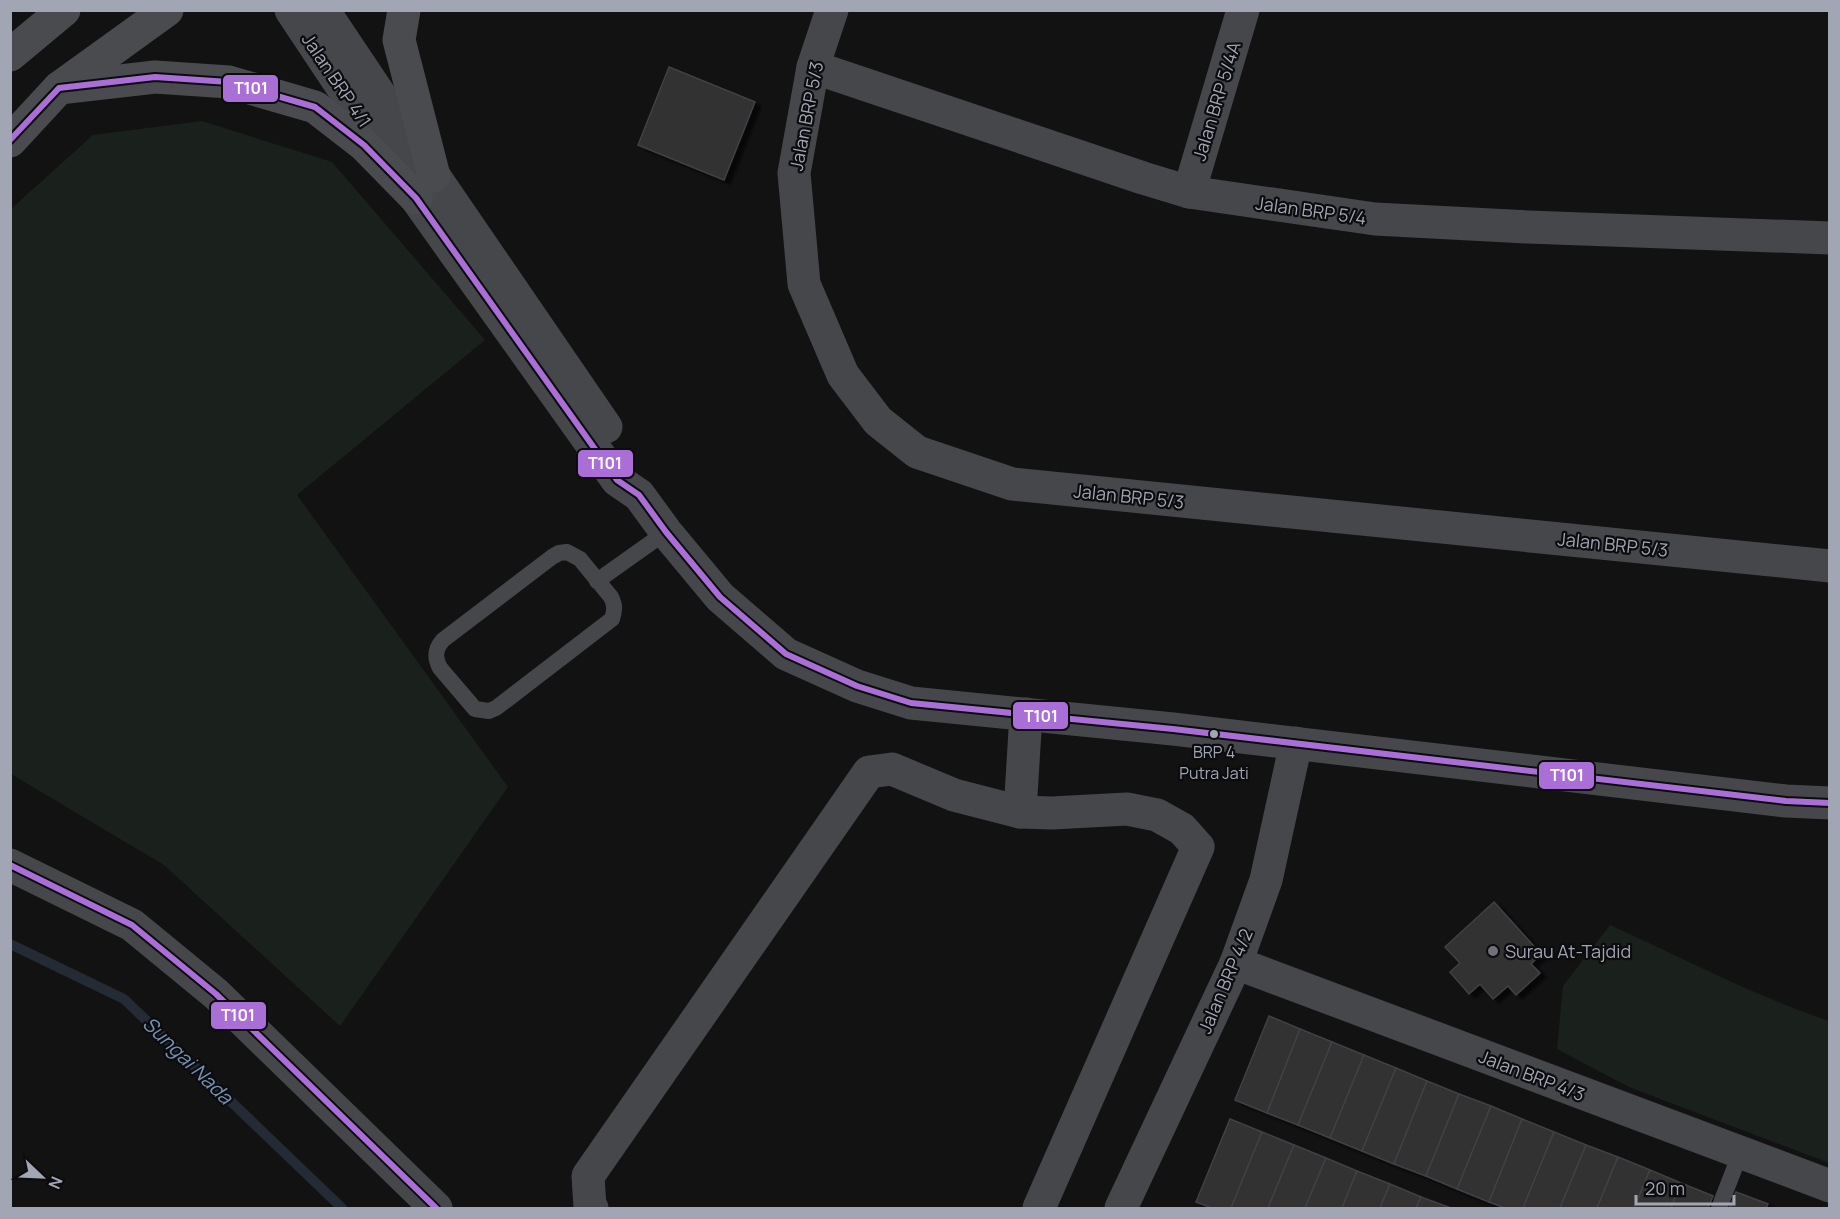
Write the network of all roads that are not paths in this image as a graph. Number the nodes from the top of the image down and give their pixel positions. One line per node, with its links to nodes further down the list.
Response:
1 (167, 10): 10 (main road)
2 (291, 10): 12 (street, Jalan BRP 4/1)
3 (323, 10): 12 (street, Jalan BRP 4/1)
4 (404, 10): 12 (main road)
5 (832, 10): 9 (street, Jalan BRP 5/3)
6 (1243, 10): 13 (street, Jalan BRP 5/4A)
7 (62, 11): 8 (main road)
8 (10, 55)
9 (813, 67): 13 (street, Jalan BRP 5/4); 16 (street, Jalan BRP 5/3)
10 (59, 88): 11 (main road); 12 (main road)
11 (10, 141)
12 (425, 187): 15 (street, Jalan BRP 4/1)
13 (1189, 192): 14 (street, Jalan BRP 5/4)
14 (1830, 238)
15 (666, 532): 17 (lane); 18 (street, Jalan BRP 4/1)
16 (1830, 566)
17 (597, 582): 17 (lane)
18 (1026, 714): 19 (street, Jalan BRP 4/1); 21 (street)
19 (1296, 743): 20 (street, Jalan BRP 4/1); 23 (street, Jalan BRP 4/2)
20 (1830, 803)
21 (1020, 812): 27 (street); 28 (street)
22 (10, 865): 26 (street)
23 (1236, 963): 24 (street, Jalan BRP 4/3); 29 (street, Jalan BRP 4/2)
24 (1740, 1154): 25 (street, Jalan BRP 4/3); 30 (lane)
25 (1830, 1186)
26 (436, 1209)
27 (592, 1209)
28 (1039, 1209)
29 (1121, 1209)
30 (1719, 1209)

